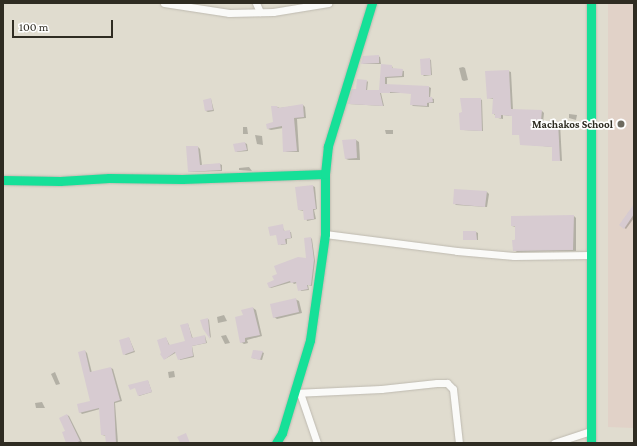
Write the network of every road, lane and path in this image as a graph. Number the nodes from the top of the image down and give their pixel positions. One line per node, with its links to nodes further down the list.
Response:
1 (164, 3): 6 (street)
2 (256, 3): 6 (street)
3 (328, 3): 6 (street)
4 (372, 3): 7 (street)
5 (591, 3): 10 (street)
6 (260, 12)
7 (325, 174): 8 (street); 9 (street)
8 (3, 180)
9 (325, 234): 10 (street); 11 (street)
10 (591, 255): 12 (street)
11 (297, 393): 13 (street); 14 (street); 15 (street)
12 (591, 431): 16 (street); 17 (street)
13 (276, 443)
14 (317, 443)
15 (458, 443)
16 (554, 443)
17 (590, 443)

